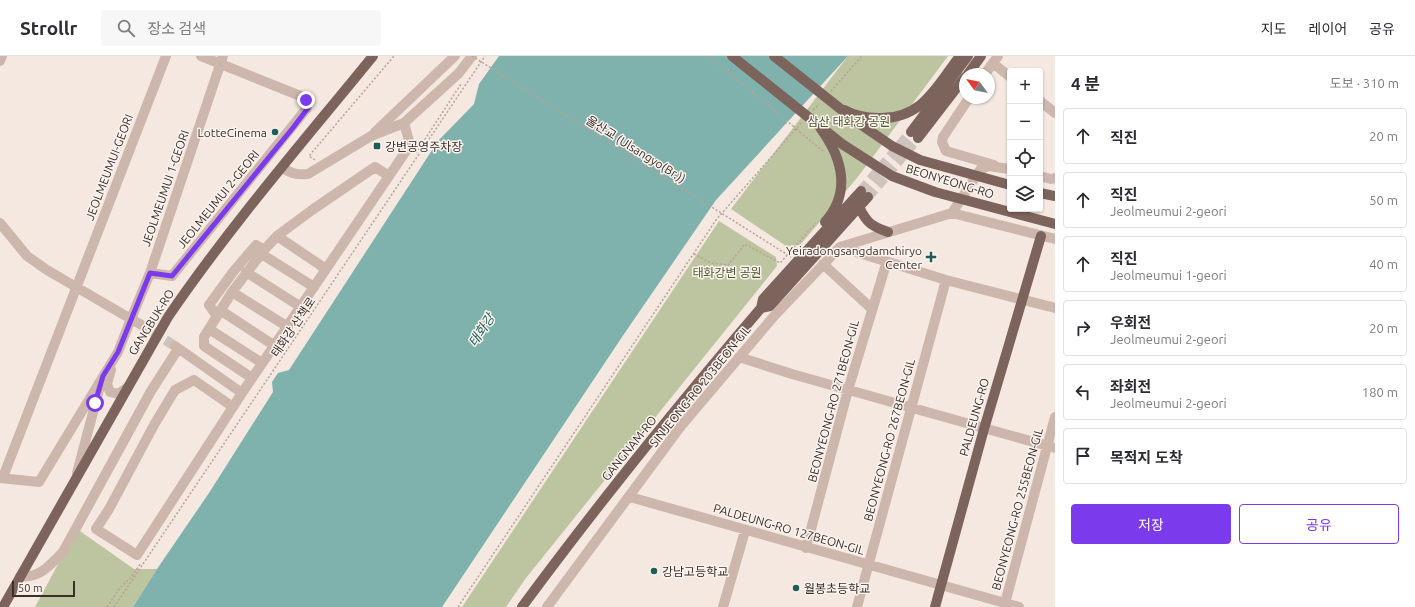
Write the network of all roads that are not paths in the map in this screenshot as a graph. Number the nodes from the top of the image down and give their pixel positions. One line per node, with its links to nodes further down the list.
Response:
1 (2, 56): 14 (street)
2 (166, 56): 56 (street, JEOLMEUMUI-GEORI)
3 (202, 56): 12 (street)
4 (373, 56): 28 (main road, GANGBUK-RO)
5 (455, 56): 27 (street)
6 (472, 56): 24 (street)
7 (732, 56): 25 (main road, BEONYEONG-RO, bridge)
8 (774, 56): 22 (main road, BEONYEONG-RO, bridge)
9 (960, 56): 22 (main road, bridge)
10 (968, 56): 15 (main road)
11 (981, 56): 16 (main road)
12 (222, 60): 26 (street, JEOLMEUMUI 2-GEORI); 54 (street, JEOLMEUMUI 1-GEORI)
13 (995, 60): 18 (street)
14 (0, 61)
15 (960, 68)
16 (972, 68)
17 (959, 69): 19 (main road)
18 (1007, 74)
19 (959, 84)
20 (1043, 103): 23 (street)
21 (965, 104): 29 (street)
22 (837, 107): 35 (main road, BEONYEONG-RO, bridge)
23 (1053, 108)
24 (404, 123): 27 (street); 32 (street)
25 (820, 127): 41 (main road, BEONYEONG-RO, bridge); 49 (main road)
26 (292, 129): 28 (street); 54 (street, JEOLMEUMUI 2-GEORI)
27 (371, 136): 30 (street)
28 (305, 140): 30 (main road, GANGBUK-RO)
29 (998, 166): 31 (street); 39 (street)
30 (283, 168): 74 (main road, GANGBUK-RO)
31 (1007, 168)
32 (389, 176): 43 (street); 52 (street)
33 (1043, 177): 34 (street)
34 (1054, 179)
35 (1007, 184)
36 (1043, 193): 37 (main road)
37 (1055, 196)
38 (859, 207): 42 (main road); 48 (main road, GANGNAM-RO); 49 (main road, GANGNAM-RO)
39 (952, 212): 42 (street); 44 (street)
40 (0, 224): 56 (street)
41 (1055, 224)
42 (888, 232): 46 (street)
43 (277, 236): 47 (street); 52 (street)
44 (1041, 236): 45 (street); 59 (main road, PALDEUNG-RO)
45 (1055, 239)
46 (840, 247): 48 (street); 50 (street); 51 (street, SINJEONG-RO 203BEON-GIL)
47 (262, 251): 53 (street); 57 (street); 64 (street)
48 (819, 253): 49 (street); 61 (main road, GANGNAM-RO)
49 (798, 257): 61 (main road, GANGNAM-RO)
50 (887, 261): 55 (street); 63 (street, BEONYEONG-RO 271BEON-GIL)
51 (823, 264): 63 (street); 70 (street, SINJEONG-RO 203BEON-GIL)
52 (326, 268): 57 (street)
53 (246, 272): 58 (street); 60 (street)
54 (150, 273): 65 (street, JEOLMEUMUI 1-GEORI)
55 (946, 280): 59 (street); 78 (street, BEONYEONG-RO 267BEON-GIL)
56 (76, 287): 65 (street); 83 (street, JEOLMEUMUI-GEORI)
57 (314, 287): 60 (street)
58 (232, 292): 64 (street); 66 (street)
59 (1022, 299): 62 (street); 80 (main road, PALDEUNG-RO)
60 (301, 306): 66 (street)
61 (761, 308): 92 (main road, GANGNAM-RO)
62 (1055, 308)
63 (872, 309): 75 (street, BEONYEONG-RO 271BEON-GIL)
64 (218, 313): 67 (street); 68 (street)
65 (136, 321): 69 (street)
66 (288, 327): 68 (street)
67 (209, 329): 71 (street); 73 (street)
68 (275, 346): 71 (street)
69 (118, 352): 72 (street); 74 (street)
70 (739, 357): 75 (street); 84 (street, SINJEONG-RO 203BEON-GIL)
71 (262, 363): 73 (street)
72 (103, 376): 82 (street); 83 (street)
73 (252, 378): 76 (street)
74 (127, 388): 82 (main road, GANGBUK-RO)
75 (848, 390): 78 (street); 86 (street, BEONYEONG-RO 271BEON-GIL)
76 (242, 393): 77 (street); 88 (street)
77 (233, 407): 77 (street)
78 (911, 408): 80 (street); 87 (street, BEONYEONG-RO 267BEON-GIL)
79 (1055, 418): 81 (street, BEONYEONG-RO 255BEON-GIL)
80 (984, 429): 81 (street); 89 (main road, PALDEUNG-RO)
81 (1051, 447): 90 (street, BEONYEONG-RO 255BEON-GIL)
82 (77, 476): 88 (main road, GANGBUK-RO)
83 (1, 477)
84 (630, 497): 85 (street, PALDEUNG-RO 127BEON-GIL); 93 (street, SINJEONG-RO 203BEON-GIL)
85 (745, 531): 86 (street, PALDEUNG-RO 127BEON-GIL); 94 (street)
86 (806, 548): 87 (street, PALDEUNG-RO 127BEON-GIL)
87 (868, 565): 89 (street, PALDEUNG-RO 127BEON-GIL); 95 (street, BEONYEONG-RO 267BEON-GIL)
88 (20, 576): 91 (main road, GANGBUK-RO)
89 (941, 585): 90 (street, PALDEUNG-RO 127BEON-GIL); 96 (main road, PALDEUNG-RO)
90 (1005, 605): 97 (street, PALDEUNG-RO 127BEON-GIL)
91 (3, 607)
92 (522, 607)
93 (547, 607)
94 (723, 607)
95 (857, 607)
96 (935, 607)
97 (1019, 607)

